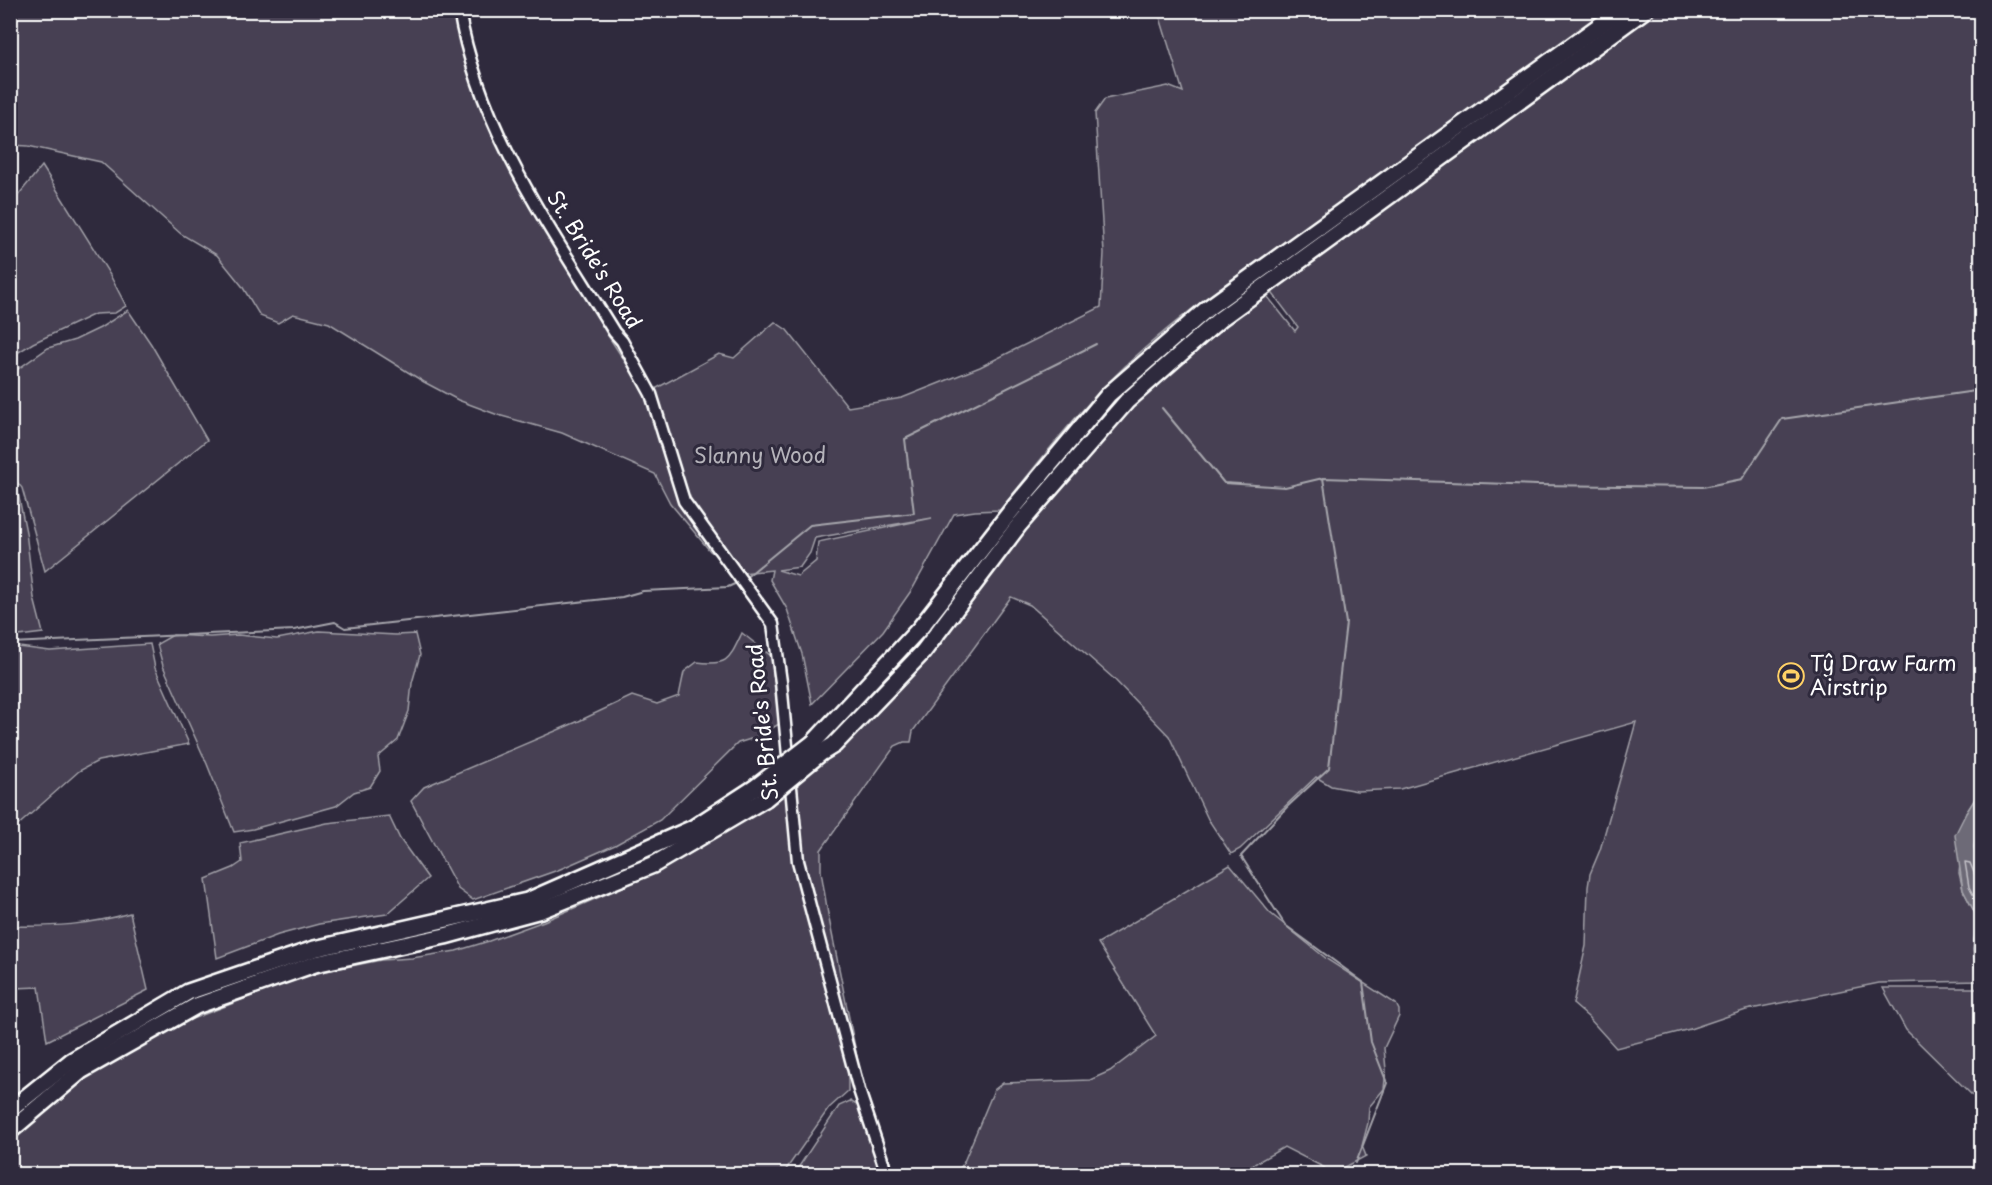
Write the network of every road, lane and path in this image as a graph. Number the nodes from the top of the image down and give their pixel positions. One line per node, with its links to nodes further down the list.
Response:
1 (459, 10): 8 (street, St. Bride's Road)
2 (1622, 10): 4 (highway)
3 (1645, 10): 4 (highway)
4 (817, 748): 5 (highway, bridge)
5 (761, 793): 6 (highway); 7 (highway)
6 (10, 1110)
7 (10, 1131)
8 (887, 1174)

